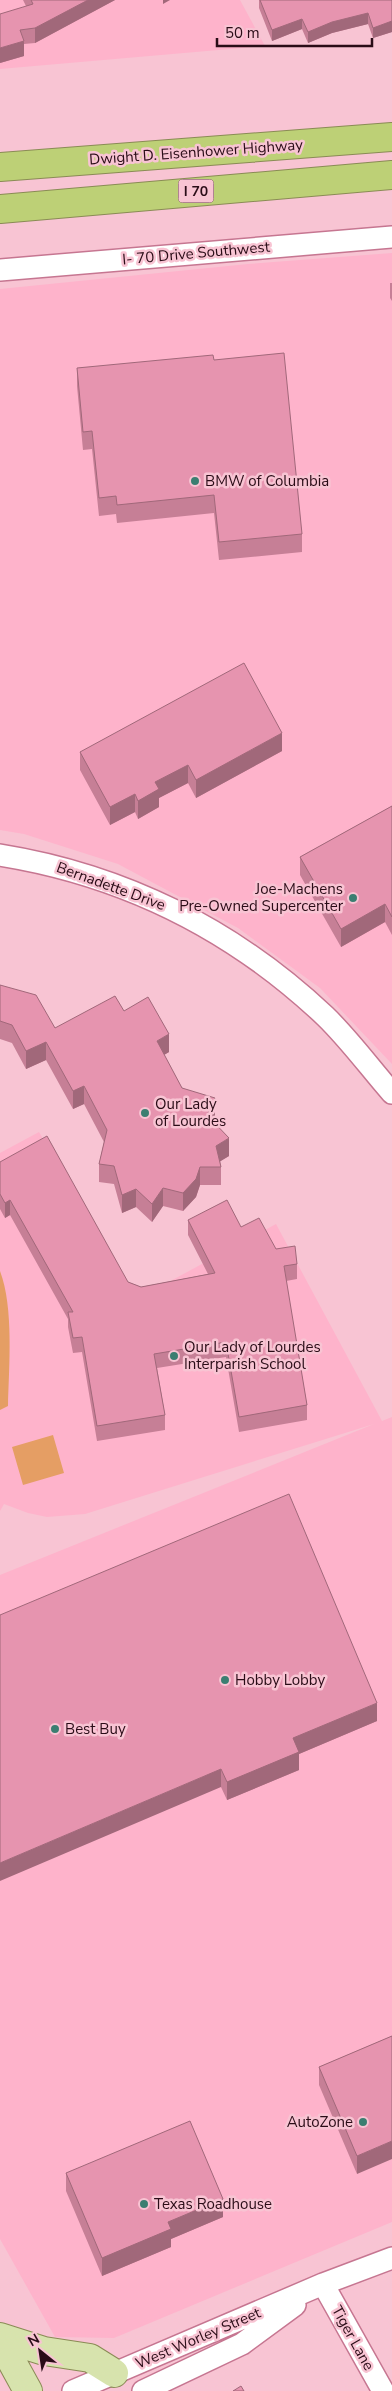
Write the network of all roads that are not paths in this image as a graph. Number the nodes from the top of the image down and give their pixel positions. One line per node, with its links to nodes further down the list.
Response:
1 (392, 137): 2 (highway, Dwight D. Eisenhower Highway)
2 (0, 167)
3 (392, 174): 4 (highway, I 70)
4 (0, 208)
5 (392, 236): 6 (street, I- 70 Drive Southwest)
6 (0, 270)
7 (0, 855): 8 (street, Bernadette Drive)
8 (392, 1093)
9 (392, 2258): 10 (street, West Worley Street)
10 (324, 2284): 12 (street, West Worley Street); 15 (street, West Worley Street); 16 (street, Tiger Lane)
11 (0, 2339): 12 (main road); 13 (main road)
12 (114, 2373): 14 (street, West Worley Street)
13 (28, 2391)
14 (73, 2391)
15 (143, 2391)
16 (382, 2391)

